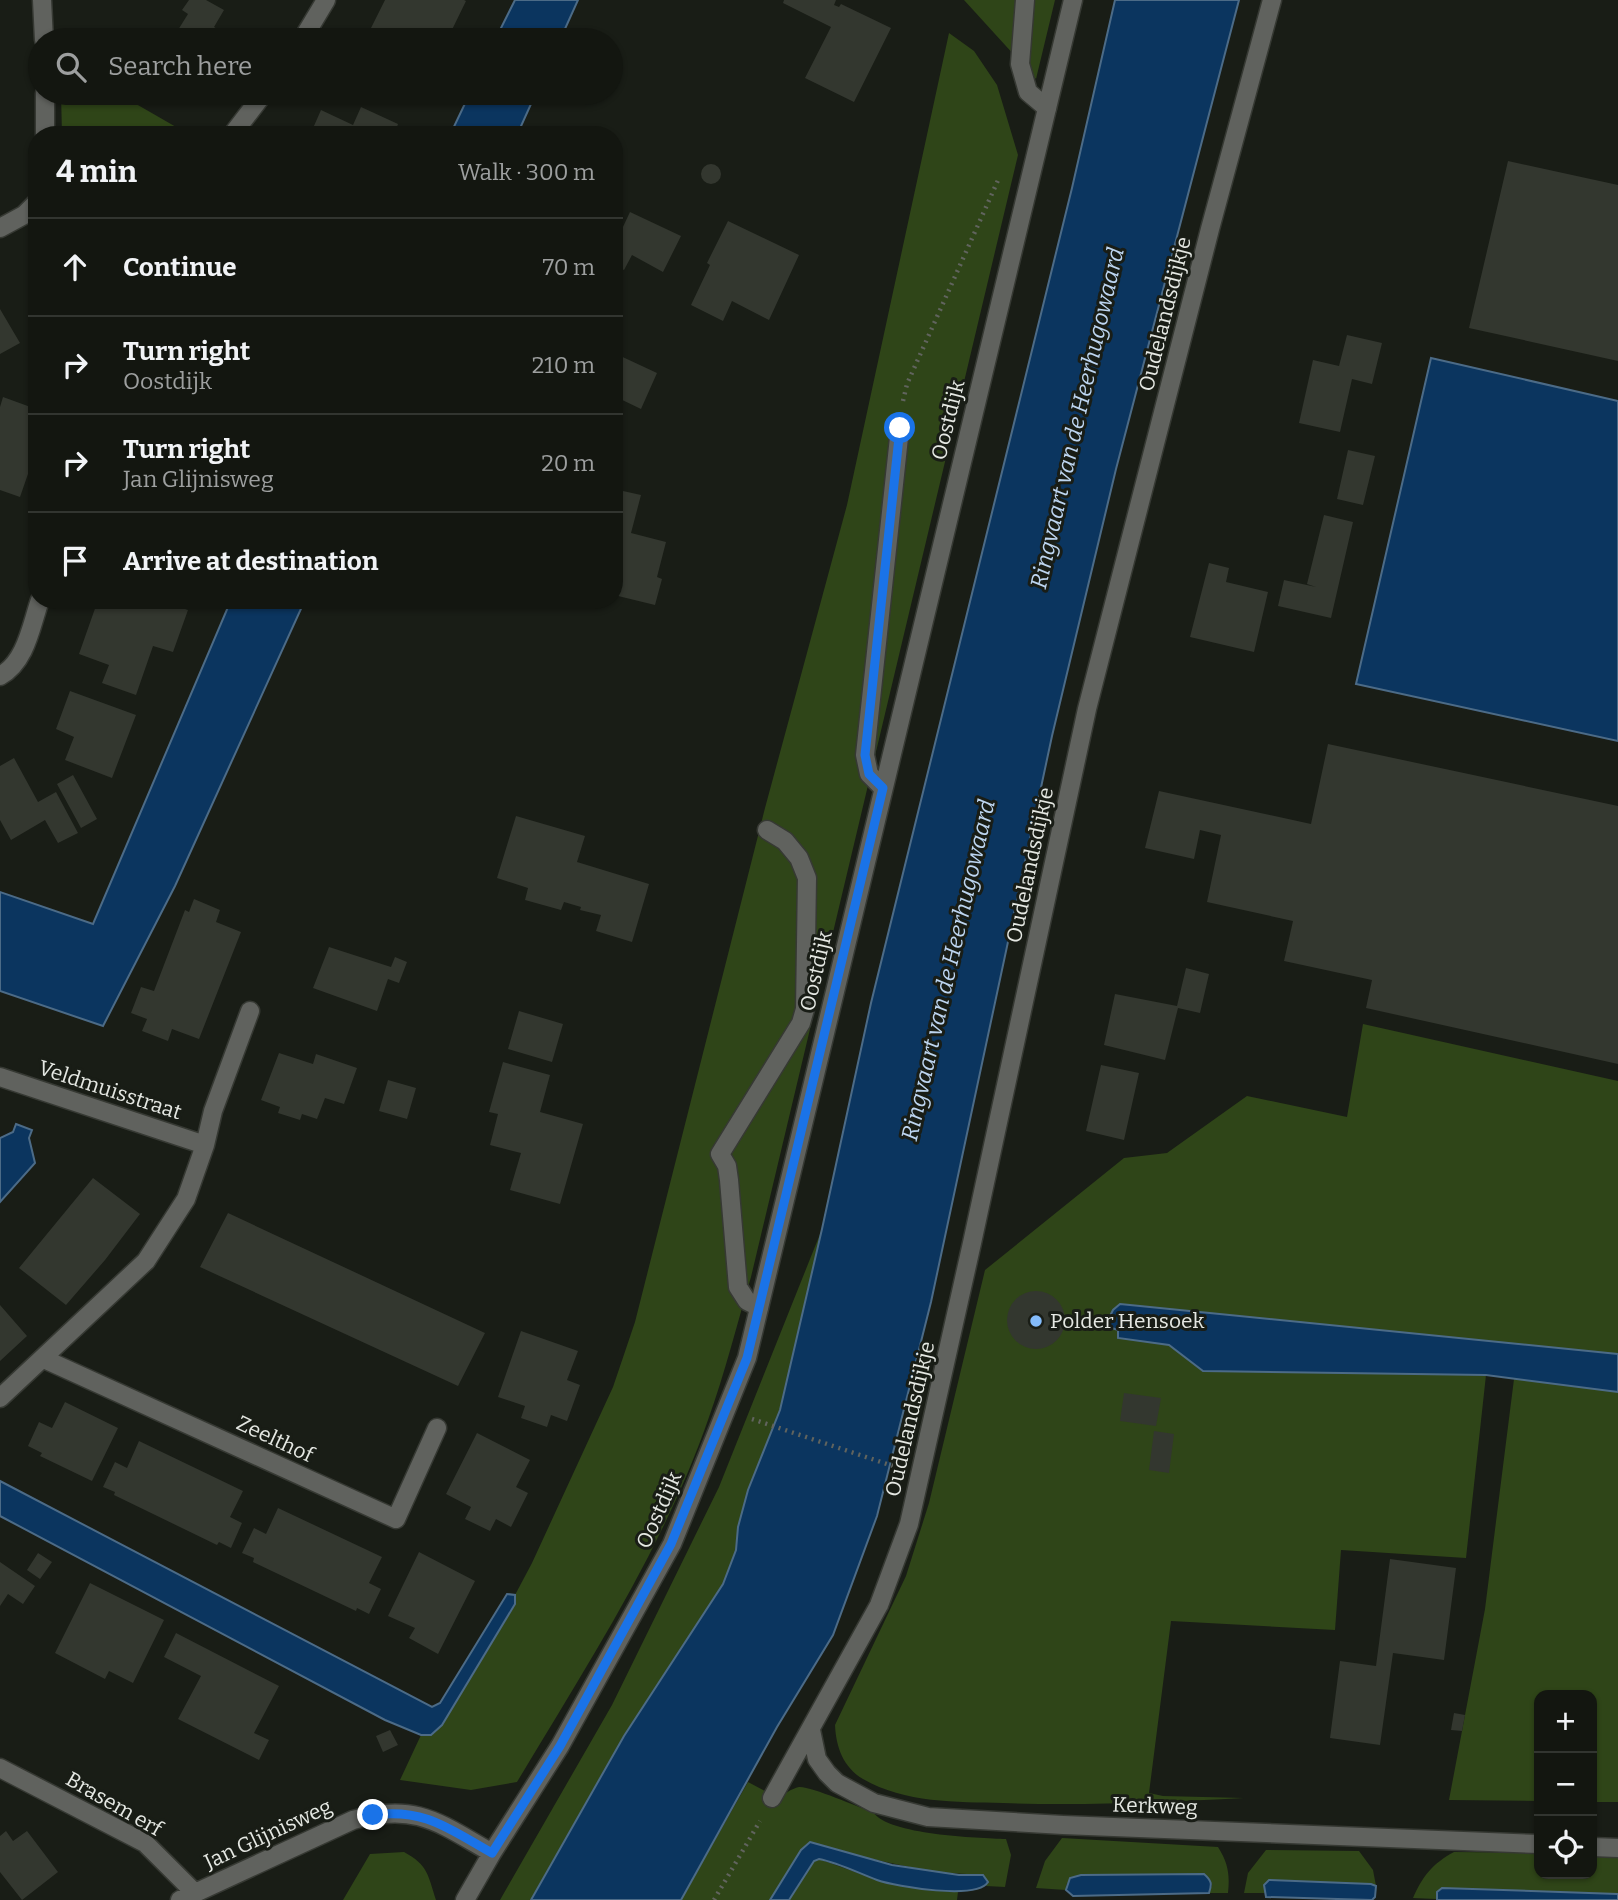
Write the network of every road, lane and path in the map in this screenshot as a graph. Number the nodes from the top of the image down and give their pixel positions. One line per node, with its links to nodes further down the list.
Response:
1 (42, 0): 6 (street)
2 (326, 0): 7 (street)
3 (1025, 0): 10 (street)
4 (1073, 0): 10 (street, Oostdijk)
5 (1272, 0): 32 (street, Oudelandsdijkje)
6 (43, 28)
7 (309, 28)
8 (44, 105): 11 (street)
9 (255, 105): 12 (street)
10 (1047, 108): 19 (street, Oostdijk)
11 (45, 126)
12 (239, 126)
13 (1001, 174): 16 (path)
14 (28, 211): 15 (street)
15 (0, 228)
16 (900, 428): 19 (street)
17 (37, 609): 18 (street)
18 (0, 676)
19 (883, 788): 23 (street, Oostdijk)
20 (766, 830): 21 (street)
21 (805, 1009): 23 (street); 26 (street)
22 (250, 1011): 25 (street)
23 (829, 1014): 26 (street, Oostdijk)
24 (0, 1077): 25 (street, Veldmuisstraat)
25 (205, 1145): 27 (street)
26 (759, 1307): 38 (street, Oostdijk)
27 (44, 1359): 28 (street); 30 (street, Zeelthof)
28 (0, 1398)
29 (756, 1421): 31 (path)
30 (437, 1428)
31 (894, 1466)
32 (811, 1730): 34 (street, Oudelandsdijkje); 35 (street, Kerkweg)
33 (0, 1768): 39 (street, Brasem erf)
34 (772, 1798): 41 (path)
35 (1534, 1844)
36 (1597, 1847): 37 (street)
37 (1618, 1848)
38 (492, 1853): 39 (street, Jan Glijnisweg); 40 (street, Oostdijk)
39 (188, 1896)
40 (466, 1900)
41 (714, 1900)

